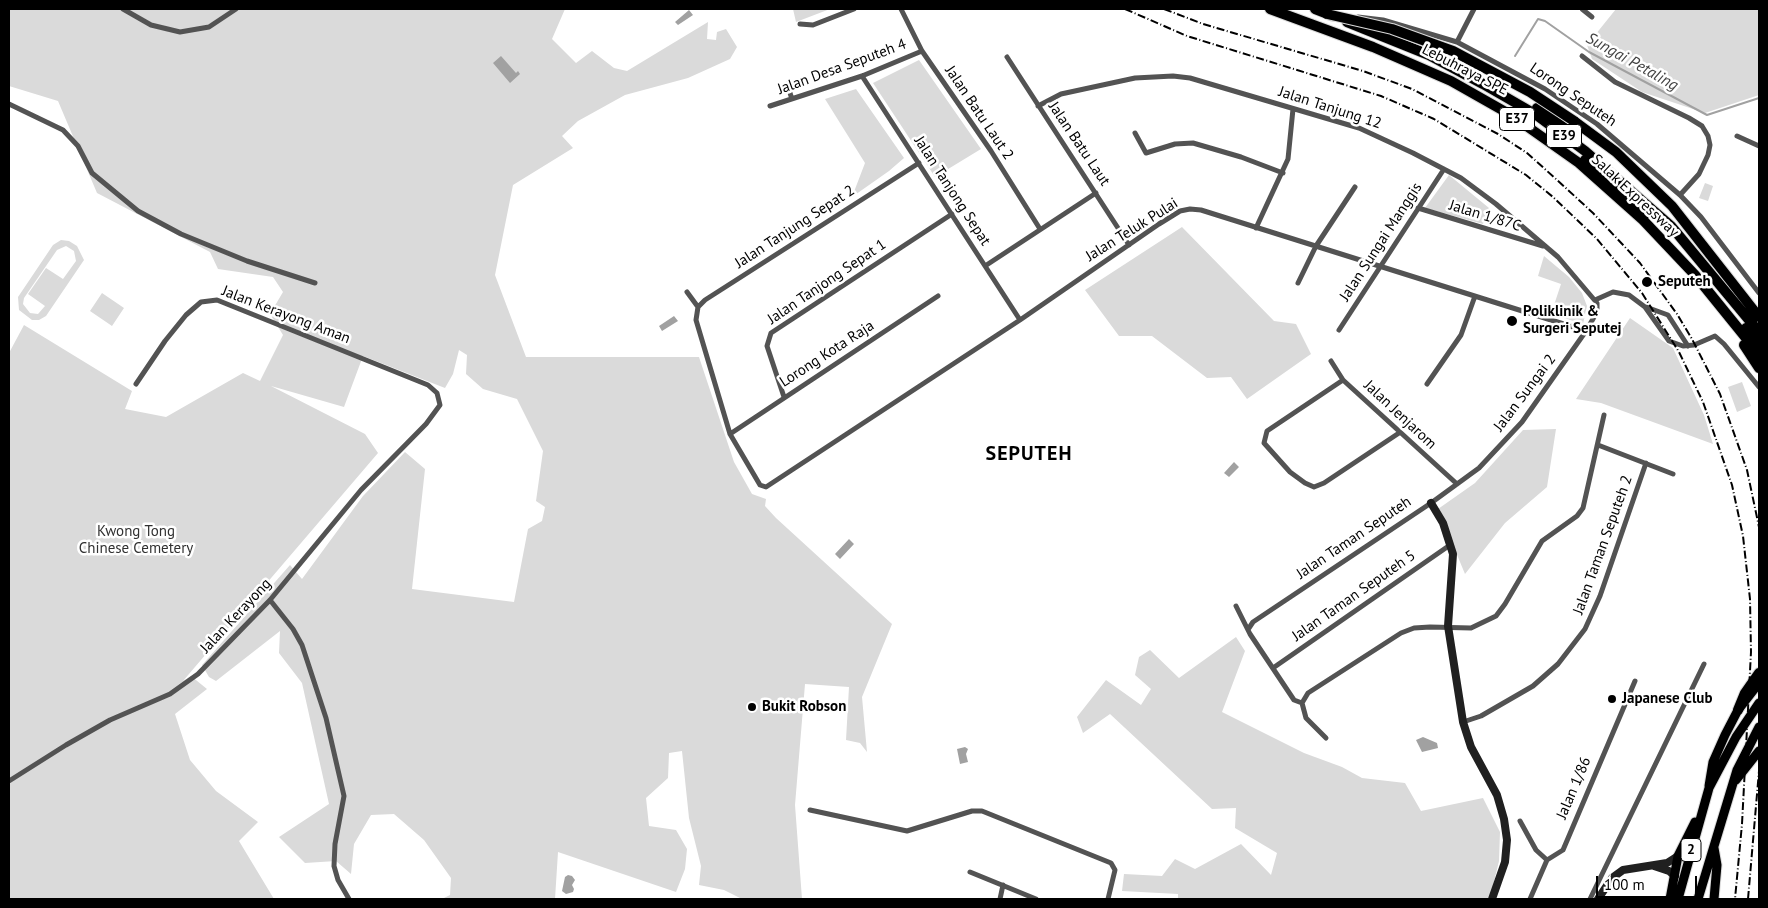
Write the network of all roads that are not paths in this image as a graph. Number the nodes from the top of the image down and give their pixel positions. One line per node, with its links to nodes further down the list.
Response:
1 (122, 9): 2 (street)
2 (236, 9)
3 (854, 9): 13 (street)
4 (901, 9): 15 (street, Jalan Batu Laut 2)
5 (1270, 9): 52 (highway, Salak Expressway / E37)
6 (1282, 9): 62 (highway, Lebuhraya SPE / E39)
7 (1315, 9): 10 (highway, Lebuhraya SPE / E39)
8 (1474, 9): 14 (street)
9 (1582, 9): 12 (street)
10 (1325, 11): 11 (highway, Salak Expressway / E37); 29 (highway, bridge); 61 (highway, Lebuhraya SPE / E39, bridge)
11 (1346, 16): 14 (street, Lorong Seputeh); 25 (highway, Salak Expressway / E37)
12 (1592, 17)
13 (800, 24)
14 (1456, 42): 35 (street, Lorong Seputeh)
15 (922, 51): 18 (street, Jalan Desa Seputeh 4); 39 (street, Jalan Batu Laut 2)
16 (1582, 56): 35 (street)
17 (1008, 58): 23 (street, Jalan Batu Laut)
18 (862, 76): 20 (street, Jalan Desa Seputeh 4); 30 (street, Jalan Tanjong Sepat)
19 (787, 84): 20 (street)
20 (792, 99): 22 (street, Jalan Desa Seputeh 4)
21 (9, 104): 46 (street)
22 (770, 106)
23 (1038, 106): 24 (street, Jalan Tanjung 12); 34 (street, Jalan Batu Laut)
24 (1293, 109): 31 (street, Jalan Tanjung 12); 32 (street)
25 (1552, 117): 29 (highway); 55 (highway, Salak Expressway / E37)
26 (1135, 133): 32 (street)
27 (1737, 136): 28 (street)
28 (1759, 146)
29 (1616, 152): 56 (highway)
30 (919, 163): 37 (street, Jalan Tanjong Sepat); 53 (street, Jalan Tanjung Sepat 2)
31 (1444, 169): 36 (street, Jalan Sungai Manggis); 42 (street, Jalan Tanjung 12)
32 (1283, 173): 38 (street)
33 (1355, 187): 41 (street)
34 (1096, 193): 39 (street); 40 (street, Jalan Batu Laut)
35 (1680, 195): 48 (street, Lorong Seputeh)
36 (1418, 208): 42 (street, Jalan 1/87C); 44 (street, Jalan Sungai Manggis)
37 (952, 214): 43 (street, Jalan Tanjong Sepat); 71 (street, Jalan Tanjong Sepat 1)
38 (1256, 228): 40 (street, Jalan Teluk Pulai); 41 (street, Jalan Teluk Pulai)
39 (1040, 229): 43 (street)
40 (1129, 244): 57 (street, Jalan Teluk Pulai)
41 (1316, 246): 44 (street, Jalan Teluk Pulai); 45 (street)
42 (1546, 247): 51 (street, Jalan Tanjung 12)
43 (985, 266): 57 (street, Jalan Tanjong Sepat)
44 (1381, 267): 50 (street, Jalan Teluk Pulai); 59 (street, Jalan Sungai Manggis)
45 (1298, 283)
46 (315, 284)
47 (687, 292): 53 (street)
48 (1759, 293)
49 (938, 296): 71 (street, Lorong Kota Raja)
50 (1475, 296): 60 (street, Jalan Teluk Pulai); 69 (street)
51 (1595, 300): 54 (street); 60 (street, Jalan Sungai 2)
52 (1716, 302): 64 (highway, Salak Expressway / E37); 66 (highway)
53 (698, 307): 75 (street)
54 (1645, 307): 63 (street); 63 (street)
55 (1745, 310): 58 (highway); 61 (highway, E37)
56 (1759, 317)
57 (1020, 320): 75 (street, Jalan Teluk Pulai)
58 (1759, 324)
59 (1340, 330)
60 (1586, 331): 79 (street, Jalan Sungai 2)
61 (1759, 331)
62 (1759, 343)
63 (1688, 346): 70 (street)
64 (1759, 354)
65 (1331, 361): 67 (street, Jalan Jenjarom)
66 (1759, 368)
67 (1343, 380): 74 (street, Jalan Jenjarom); 74 (street)
68 (136, 384): 72 (street, Jalan Kerayong Aman)
69 (1427, 384)
70 (1759, 387)
71 (784, 397): 75 (street, Lorong Kota Raja)
72 (436, 412): 82 (street, Jalan Kerayong)
73 (1604, 415): 76 (street)
74 (1399, 433): 79 (street, Jalan Jenjarom)
75 (730, 434)
76 (1598, 445): 77 (street); 84 (street)
77 (1646, 463): 78 (street); 94 (street, Jalan Taman Seputeh 2)
78 (1673, 474)
79 (1457, 484): 80 (street, Jalan Sungai 2)
80 (1431, 503): 81 (street, Jalan Taman Seputeh); 85 (street, Jalan Taman Seputeh)
81 (1450, 545): 84 (street, Jalan Taman Seputeh); 87 (street, Jalan Taman Seputeh 5)
82 (270, 600): 98 (street, Jalan Kerayong); 111 (street)
83 (1236, 606): 85 (street)
84 (1448, 626): 91 (street); 94 (street, Jalan Taman Seputeh)
85 (1249, 628): 87 (street)
86 (1704, 664): 117 (street)
87 (1273, 668): 91 (street)
88 (1759, 673): 93 (highway)
89 (1635, 681): 106 (street, Jalan 1/86)
90 (1759, 683): 93 (main road)
91 (1302, 703): 96 (street)
92 (1759, 703): 100 (main road, 2)
93 (1738, 710): 100 (main road)
94 (1464, 722): 115 (street, Jalan Taman Seputeh)
95 (1759, 727): 99 (main road, 2)
96 (1326, 738)
97 (1759, 751): 99 (main road)
98 (9, 781)
99 (1731, 786): 104 (main road, 2)
100 (1709, 788): 101 (main road, 2)
101 (1705, 802): 105 (main road); 120 (main road, 2)
102 (810, 810): 114 (street)
103 (1520, 822): 106 (street)
104 (1714, 845): 121 (main road, 2); 122 (main road)
105 (1678, 856): 107 (street); 109 (main road)
106 (1547, 860): 116 (street, Jalan 1/86)
107 (1652, 866): 109 (street); 118 (street)
108 (970, 872): 110 (street)
109 (1674, 876): 119 (main road)
110 (1003, 885): 112 (street); 113 (street)
111 (349, 899)
112 (1000, 899)
113 (1036, 899)
114 (1108, 899)
115 (1492, 899)
116 (1530, 899)
117 (1590, 899)
118 (1598, 899)
119 (1670, 899)
120 (1678, 899)
121 (1698, 899)
122 (1714, 899)

